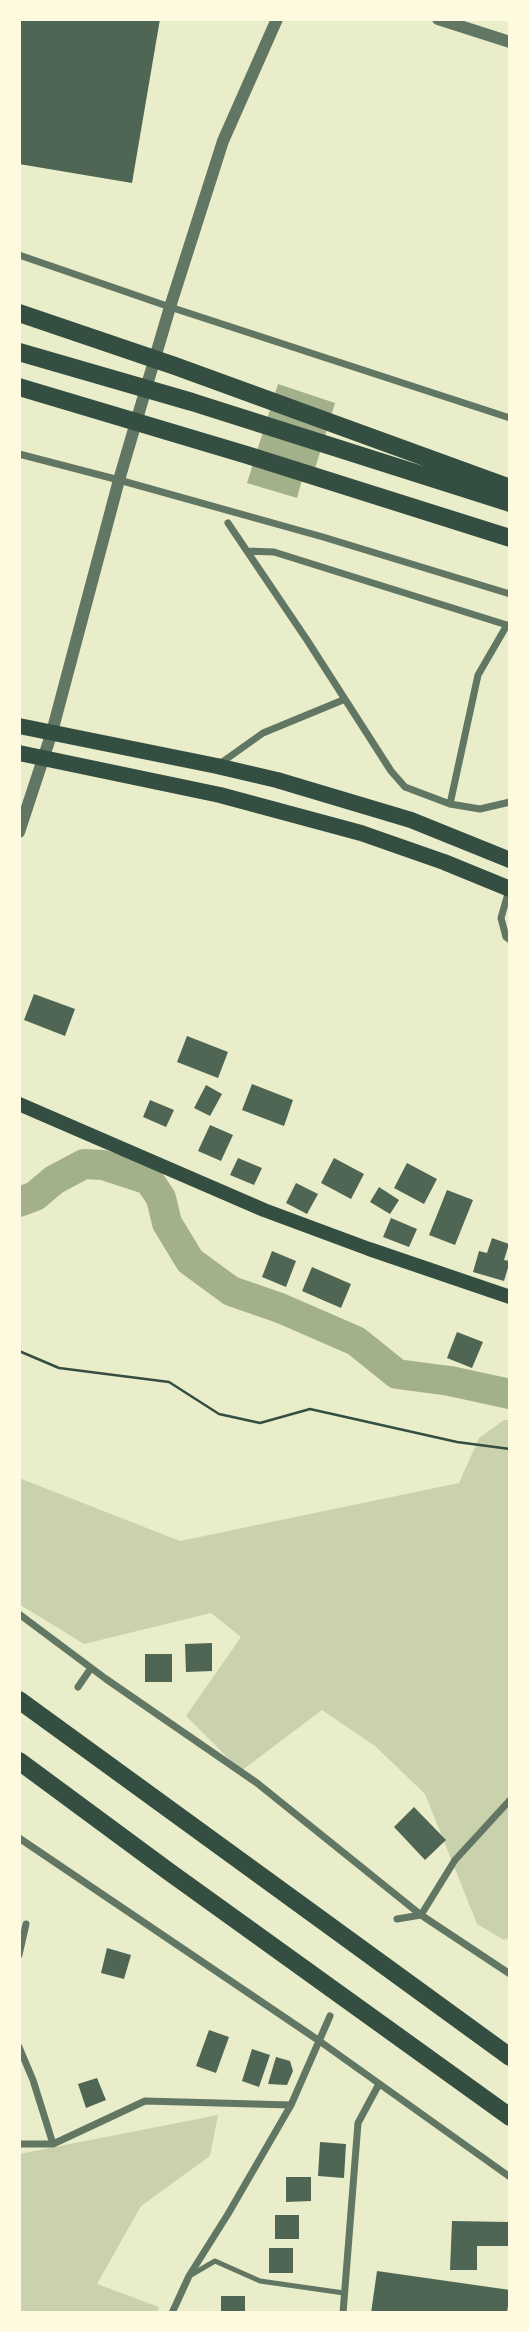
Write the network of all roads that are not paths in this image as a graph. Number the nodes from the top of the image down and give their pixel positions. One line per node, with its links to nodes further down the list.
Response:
1 (277, 19): 5 (street)
2 (438, 19): 3 (street)
3 (510, 42)
4 (19, 255): 5 (street)
5 (170, 307): 9 (street); 11 (street)
6 (19, 313): 12 (highway)
7 (19, 352): 13 (highway)
8 (19, 387): 15 (highway)
9 (510, 418)
10 (19, 454): 11 (street)
11 (119, 480): 17 (street); 21 (street)
12 (510, 488)
13 (510, 503)
14 (228, 523): 16 (street)
15 (510, 538)
16 (247, 551): 18 (street); 19 (street)
17 (510, 594)
18 (509, 626): 26 (street)
19 (343, 700): 24 (street); 26 (street)
20 (19, 726): 21 (highway)
21 (52, 732): 23 (street); 24 (highway)
22 (19, 753): 23 (highway)
23 (43, 758): 27 (street); 29 (highway)
24 (217, 766): 28 (highway)
25 (510, 802): 26 (street)
26 (450, 804)
27 (19, 832)
28 (510, 860)
29 (510, 889): 30 (street)
30 (510, 940)
31 (19, 1104): 32 (main road)
32 (510, 1297)
33 (19, 1614): 34 (street)
34 (91, 1668): 35 (street); 40 (street)
35 (78, 1686)
36 (19, 1700): 48 (highway)
37 (19, 1761): 51 (highway)
38 (510, 1800): 40 (street)
39 (19, 1838): 46 (street)
40 (421, 1915): 41 (street); 44 (street)
41 (397, 1919)
42 (26, 1924): 43 (street)
43 (19, 1955)
44 (510, 1974)
45 (330, 2016): 46 (street)
46 (318, 2040): 49 (street); 50 (street)
47 (19, 2047): 53 (street)
48 (510, 2057)
49 (379, 2084): 54 (street); 56 (street)
50 (291, 2105): 53 (street); 55 (street)
51 (510, 2117)
52 (19, 2144): 53 (street)
53 (53, 2144)
54 (510, 2177)
55 (189, 2276): 56 (lane); 57 (street)
56 (344, 2293): 58 (street)
57 (172, 2313)
58 (343, 2313)

